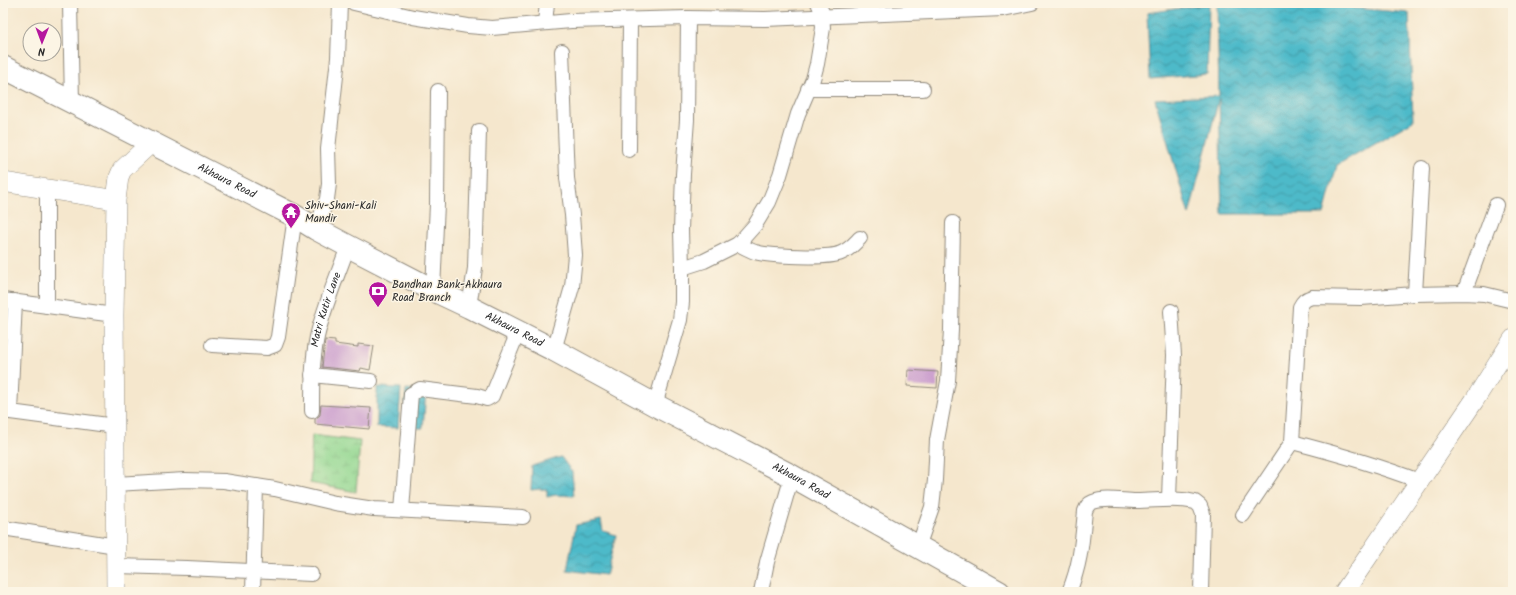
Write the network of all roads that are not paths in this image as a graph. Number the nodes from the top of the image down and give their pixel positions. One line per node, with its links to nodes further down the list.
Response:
1 (70, 3): 17 (street)
2 (340, 3): 28 (street)
3 (354, 3): 11 (street)
4 (547, 3): 11 (street)
5 (818, 3): 8 (street)
6 (1032, 3): 7 (street)
7 (971, 7): 8 (street)
8 (823, 17): 9 (street); 14 (street)
9 (688, 18): 10 (street); 32 (street)
10 (630, 20): 11 (street); 20 (street)
11 (545, 24)
12 (562, 51): 45 (street)
13 (3, 67): 17 (main road, Akhaura Road)
14 (808, 89): 15 (street); 30 (street)
15 (923, 89)
16 (438, 91): 33 (street)
17 (72, 103): 19 (main road, Akhaura Road)
18 (479, 131): 39 (street)
19 (151, 143): 24 (street); 26 (main road, Akhaura Road)
20 (629, 150)
21 (1422, 168): 35 (street)
22 (3, 182): 23 (street)
23 (47, 189): 24 (street); 38 (street)
24 (116, 200): 41 (street)
25 (1496, 205): 34 (street)
26 (295, 216): 28 (main road, Akhaura Road); 44 (street)
27 (953, 223): 63 (street)
28 (316, 229): 31 (main road, Akhaura Road)
29 (860, 238): 30 (street)
30 (738, 244): 32 (street)
31 (348, 246): 33 (main road, Akhaura Road); 46 (street, Matri Kutir Lane)
32 (682, 268): 48 (street)
33 (434, 290): 39 (main road, Akhaura Road)
34 (1464, 293): 35 (street); 37 (street)
35 (1415, 294): 52 (street)
36 (9, 301): 38 (street); 49 (street)
37 (1513, 301)
38 (47, 306): 41 (street)
39 (469, 307): 42 (main road, Akhaura Road)
40 (1171, 311): 57 (street)
41 (114, 315): 51 (street)
42 (518, 332): 45 (main road, Akhaura Road); 58 (street)
43 (1513, 340): 54 (street)
44 (212, 346)
45 (554, 350): 48 (main road, Akhaura Road)
46 (312, 375): 47 (street); 50 (street, Matri Kutir Lane)
47 (371, 381)
48 (655, 405): 53 (main road, Akhaura Road)
49 (6, 411): 51 (street)
50 (312, 411)
51 (115, 426): 55 (street)
52 (1292, 442): 54 (street); 59 (street)
53 (792, 476): 63 (main road, Akhaura Road); 70 (street)
54 (1419, 481): 73 (street)
55 (115, 484): 56 (street); 62 (street)
56 (256, 486): 58 (street); 65 (street)
57 (1169, 499): 71 (street); 72 (street)
58 (402, 510): 60 (street)
59 (1243, 515)
60 (523, 517)
61 (3, 528): 62 (street)
62 (116, 546): 64 (street)
63 (918, 547): 67 (main road, Akhaura Road)
64 (116, 566): 65 (street); 68 (street)
65 (253, 571): 66 (street); 69 (street)
66 (311, 574)
67 (990, 590)
68 (116, 592)
69 (253, 592)
70 (761, 592)
71 (1069, 592)
72 (1201, 592)
73 (1344, 592)

